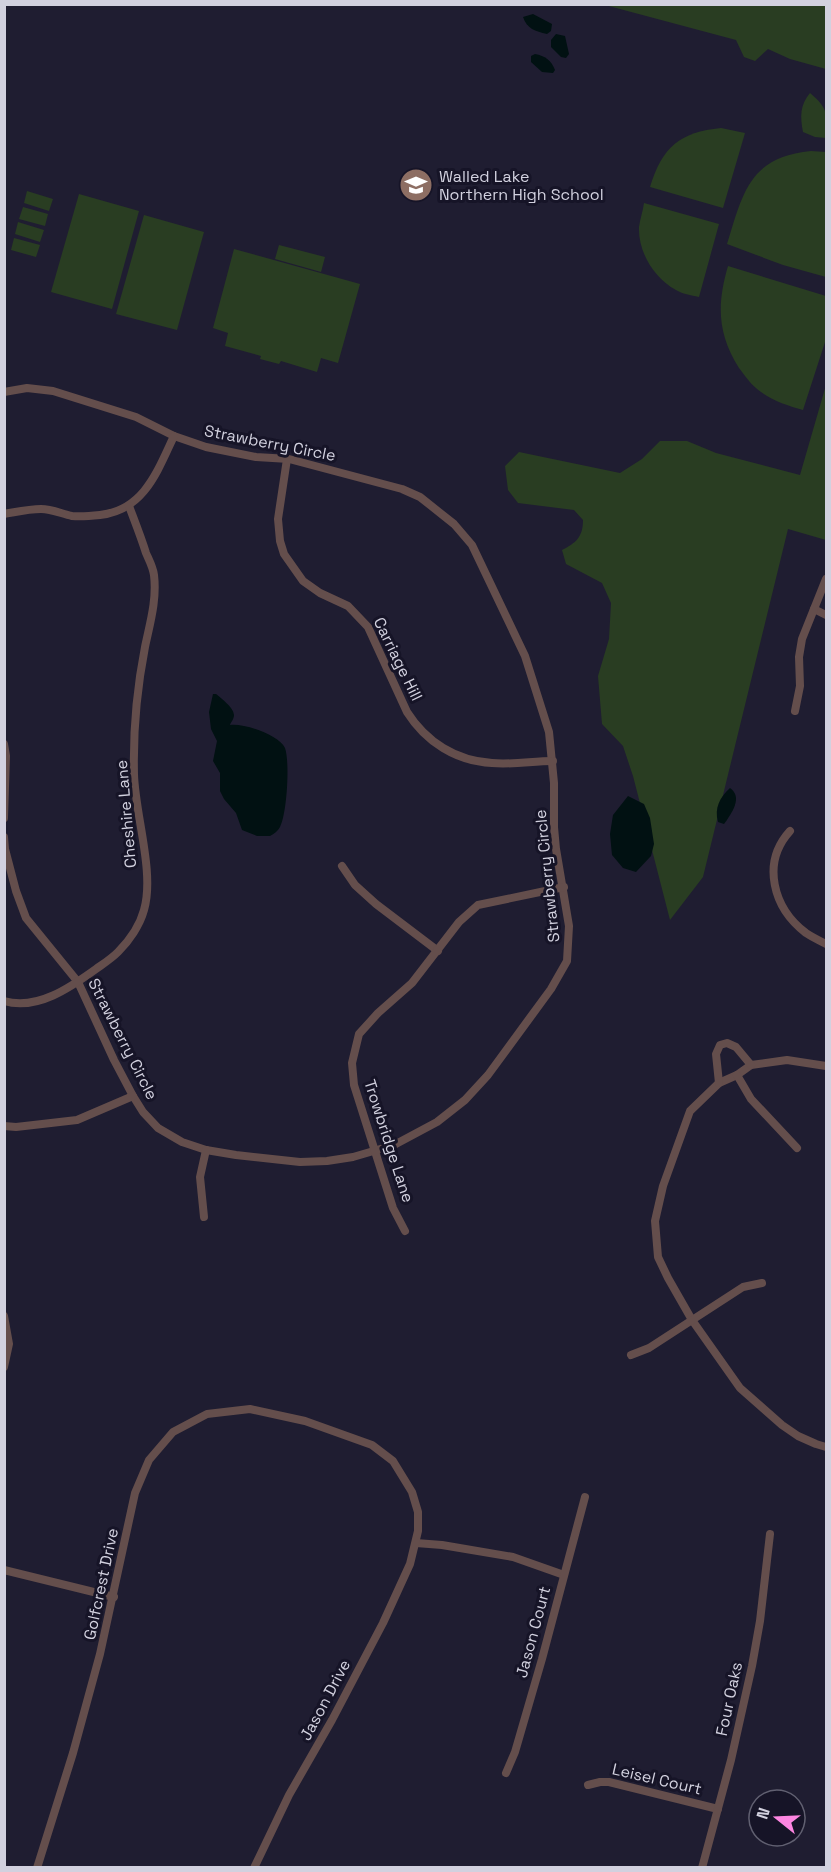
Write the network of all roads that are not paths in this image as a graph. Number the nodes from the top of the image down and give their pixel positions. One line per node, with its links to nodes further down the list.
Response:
1 (4, 392): 2 (street, Strawberry Circle)
2 (174, 436): 3 (street, Strawberry Circle); 4 (street)
3 (287, 459): 11 (street, Strawberry Circle); 11 (street, Carriage Hill)
4 (129, 506): 5 (street); 19 (street, Cheshire Lane)
5 (4, 514)
6 (826, 579): 7 (street)
7 (814, 609): 8 (street); 9 (street)
8 (826, 615)
9 (795, 711)
10 (4, 744): 12 (street)
11 (553, 761): 16 (street, Strawberry Circle)
12 (4, 818)
13 (789, 831): 17 (street)
14 (4, 837): 19 (street, Strawberry Circle)
15 (342, 866): 18 (street)
16 (564, 887): 18 (street, Trowbridge Lane); 29 (street, Strawberry Circle)
17 (826, 944)
18 (438, 951): 29 (street, Trowbridge Lane)
19 (78, 982): 20 (street, Cheshire Lane); 25 (street, Strawberry Circle)
20 (4, 1000)
21 (751, 1065): 22 (street); 23 (street); 24 (street)
22 (826, 1066)
23 (737, 1075): 24 (street); 27 (street)
24 (719, 1083): 34 (street)
25 (133, 1096): 26 (street); 28 (street, Strawberry Circle)
26 (4, 1126)
27 (797, 1149)
28 (206, 1150): 29 (street, Strawberry Circle); 30 (street)
29 (375, 1150): 31 (street, Trowbridge Lane)
30 (204, 1217)
31 (405, 1231)
32 (762, 1283): 34 (street)
33 (4, 1316): 36 (street)
34 (692, 1320): 35 (street); 38 (street)
35 (631, 1355)
36 (4, 1367)
37 (290, 1417): 41 (street, Jason Drive); 44 (street, Golfcrest Drive)
38 (826, 1447)
39 (585, 1497): 43 (street, Jason Court)
40 (770, 1534): 47 (street, Four Oaks)
41 (416, 1544): 43 (street); 49 (street, Jason Drive)
42 (4, 1570): 44 (street)
43 (564, 1575): 45 (street, Jason Court)
44 (114, 1597): 48 (street, Golfcrest Drive)
45 (506, 1773)
46 (588, 1785): 47 (street, Leisel Court)
47 (718, 1809): 50 (street, Four Oaks)
48 (37, 1868)
49 (254, 1868)
50 (702, 1868)

